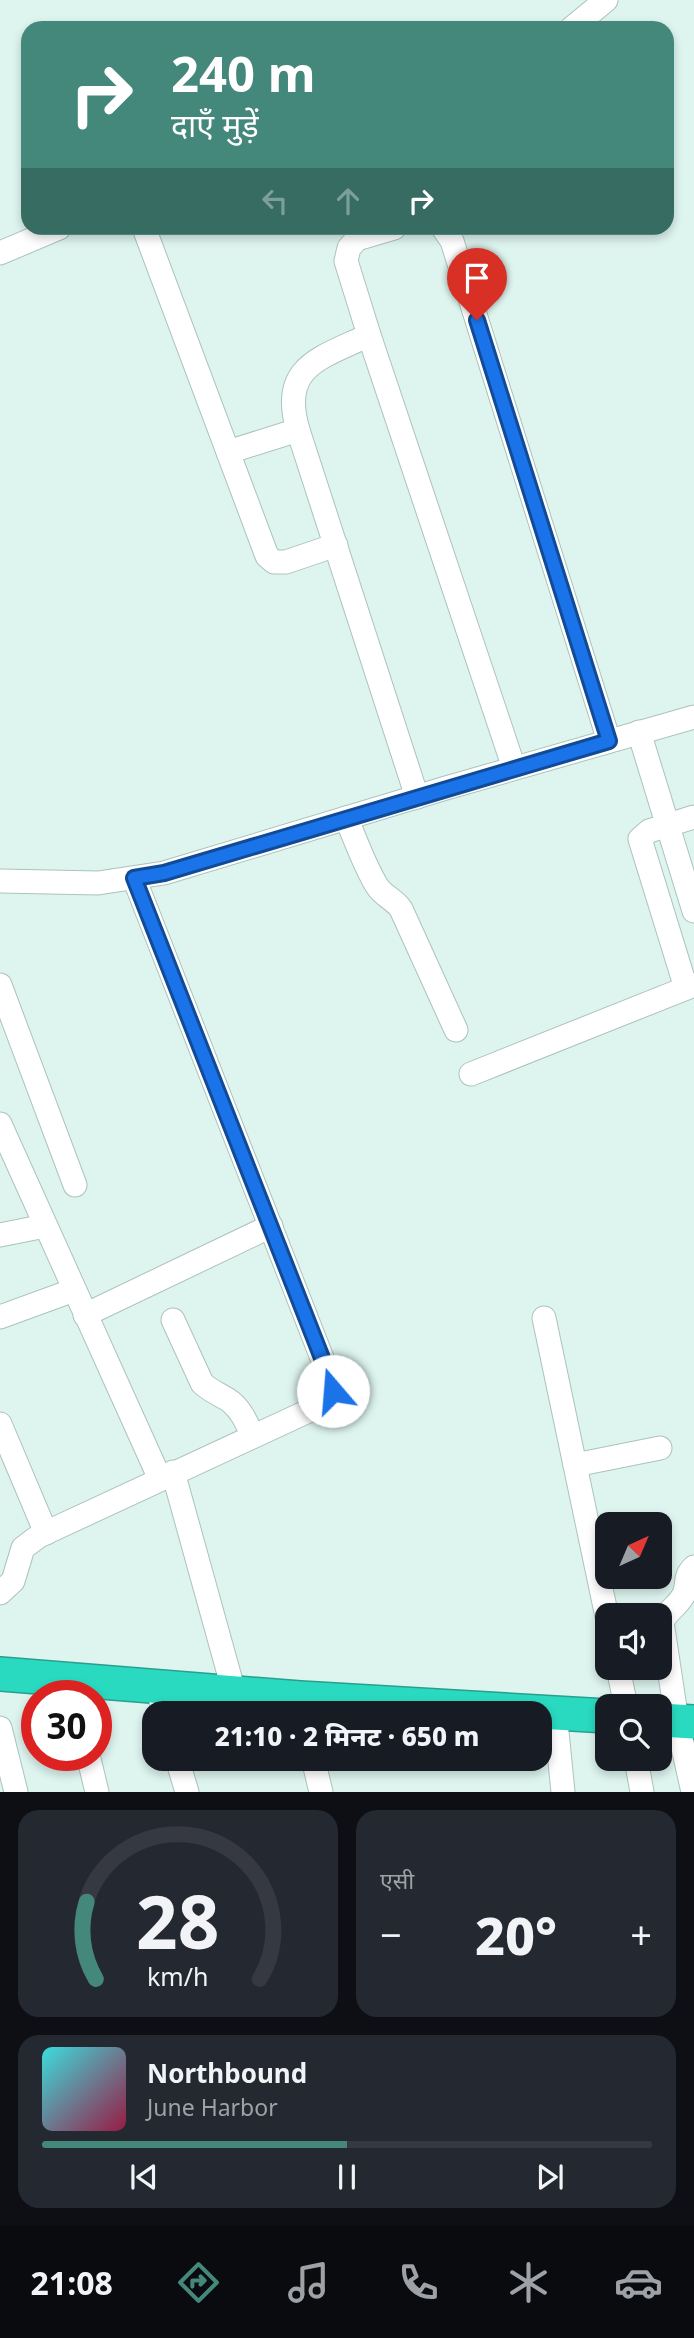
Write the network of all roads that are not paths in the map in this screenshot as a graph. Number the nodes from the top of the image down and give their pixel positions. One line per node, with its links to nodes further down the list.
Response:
1 (606, 0): 2 (street)
2 (580, 21)
3 (42, 235): 7 (street)
4 (147, 235): 10 (street)
5 (370, 235): 8 (street)
6 (448, 235): 14 (street)
7 (0, 253)
8 (369, 335): 9 (street); 15 (street)
9 (298, 430): 10 (street); 11 (street)
10 (228, 452): 11 (street)
11 (336, 545): 16 (street)
12 (694, 717): 13 (street)
13 (639, 732): 14 (street); 19 (street)
14 (609, 741): 15 (street)
15 (514, 768): 16 (street)
16 (417, 797): 18 (street)
17 (694, 817): 19 (street)
18 (346, 818): 20 (street); 25 (street)
19 (667, 825): 22 (street); 24 (street)
20 (134, 878): 21 (street); 30 (street)
21 (0, 881)
22 (692, 897)
23 (0, 985): 28 (street)
24 (690, 986): 26 (street)
25 (456, 1030)
26 (471, 1074)
27 (0, 1124): 29 (street)
28 (75, 1185)
29 (45, 1226): 31 (street); 32 (street)
30 (271, 1226): 34 (street); 38 (street)
31 (0, 1235)
32 (74, 1290): 33 (street); 34 (street)
33 (2, 1309)
34 (85, 1315): 41 (street)
35 (544, 1318): 40 (street)
36 (173, 1320): 38 (street)
37 (0, 1424): 42 (street)
38 (253, 1436): 41 (street)
39 (660, 1448): 40 (street)
40 (575, 1465): 45 (street)
41 (166, 1476): 42 (street); 48 (street)
42 (46, 1533): 44 (street)
43 (694, 1567): 55 (street)
44 (0, 1593)
45 (604, 1603)
46 (0, 1674): 47 (highway)
47 (33, 1680)
48 (234, 1692): 50 (highway); 51 (highway)
49 (112, 1693): 50 (highway)
50 (160, 1700)
51 (280, 1701)
52 (552, 1712): 53 (highway)
53 (555, 1712): 54 (highway); 65 (street)
54 (595, 1715)
55 (677, 1721): 67 (street)
56 (0, 1728): 61 (street)
57 (92, 1771): 62 (street)
58 (181, 1771): 63 (street)
59 (316, 1771): 64 (street)
60 (638, 1771): 66 (street)
61 (16, 1792)
62 (97, 1792)
63 (187, 1792)
64 (321, 1792)
65 (563, 1792)
66 (642, 1792)
67 (693, 1792)

